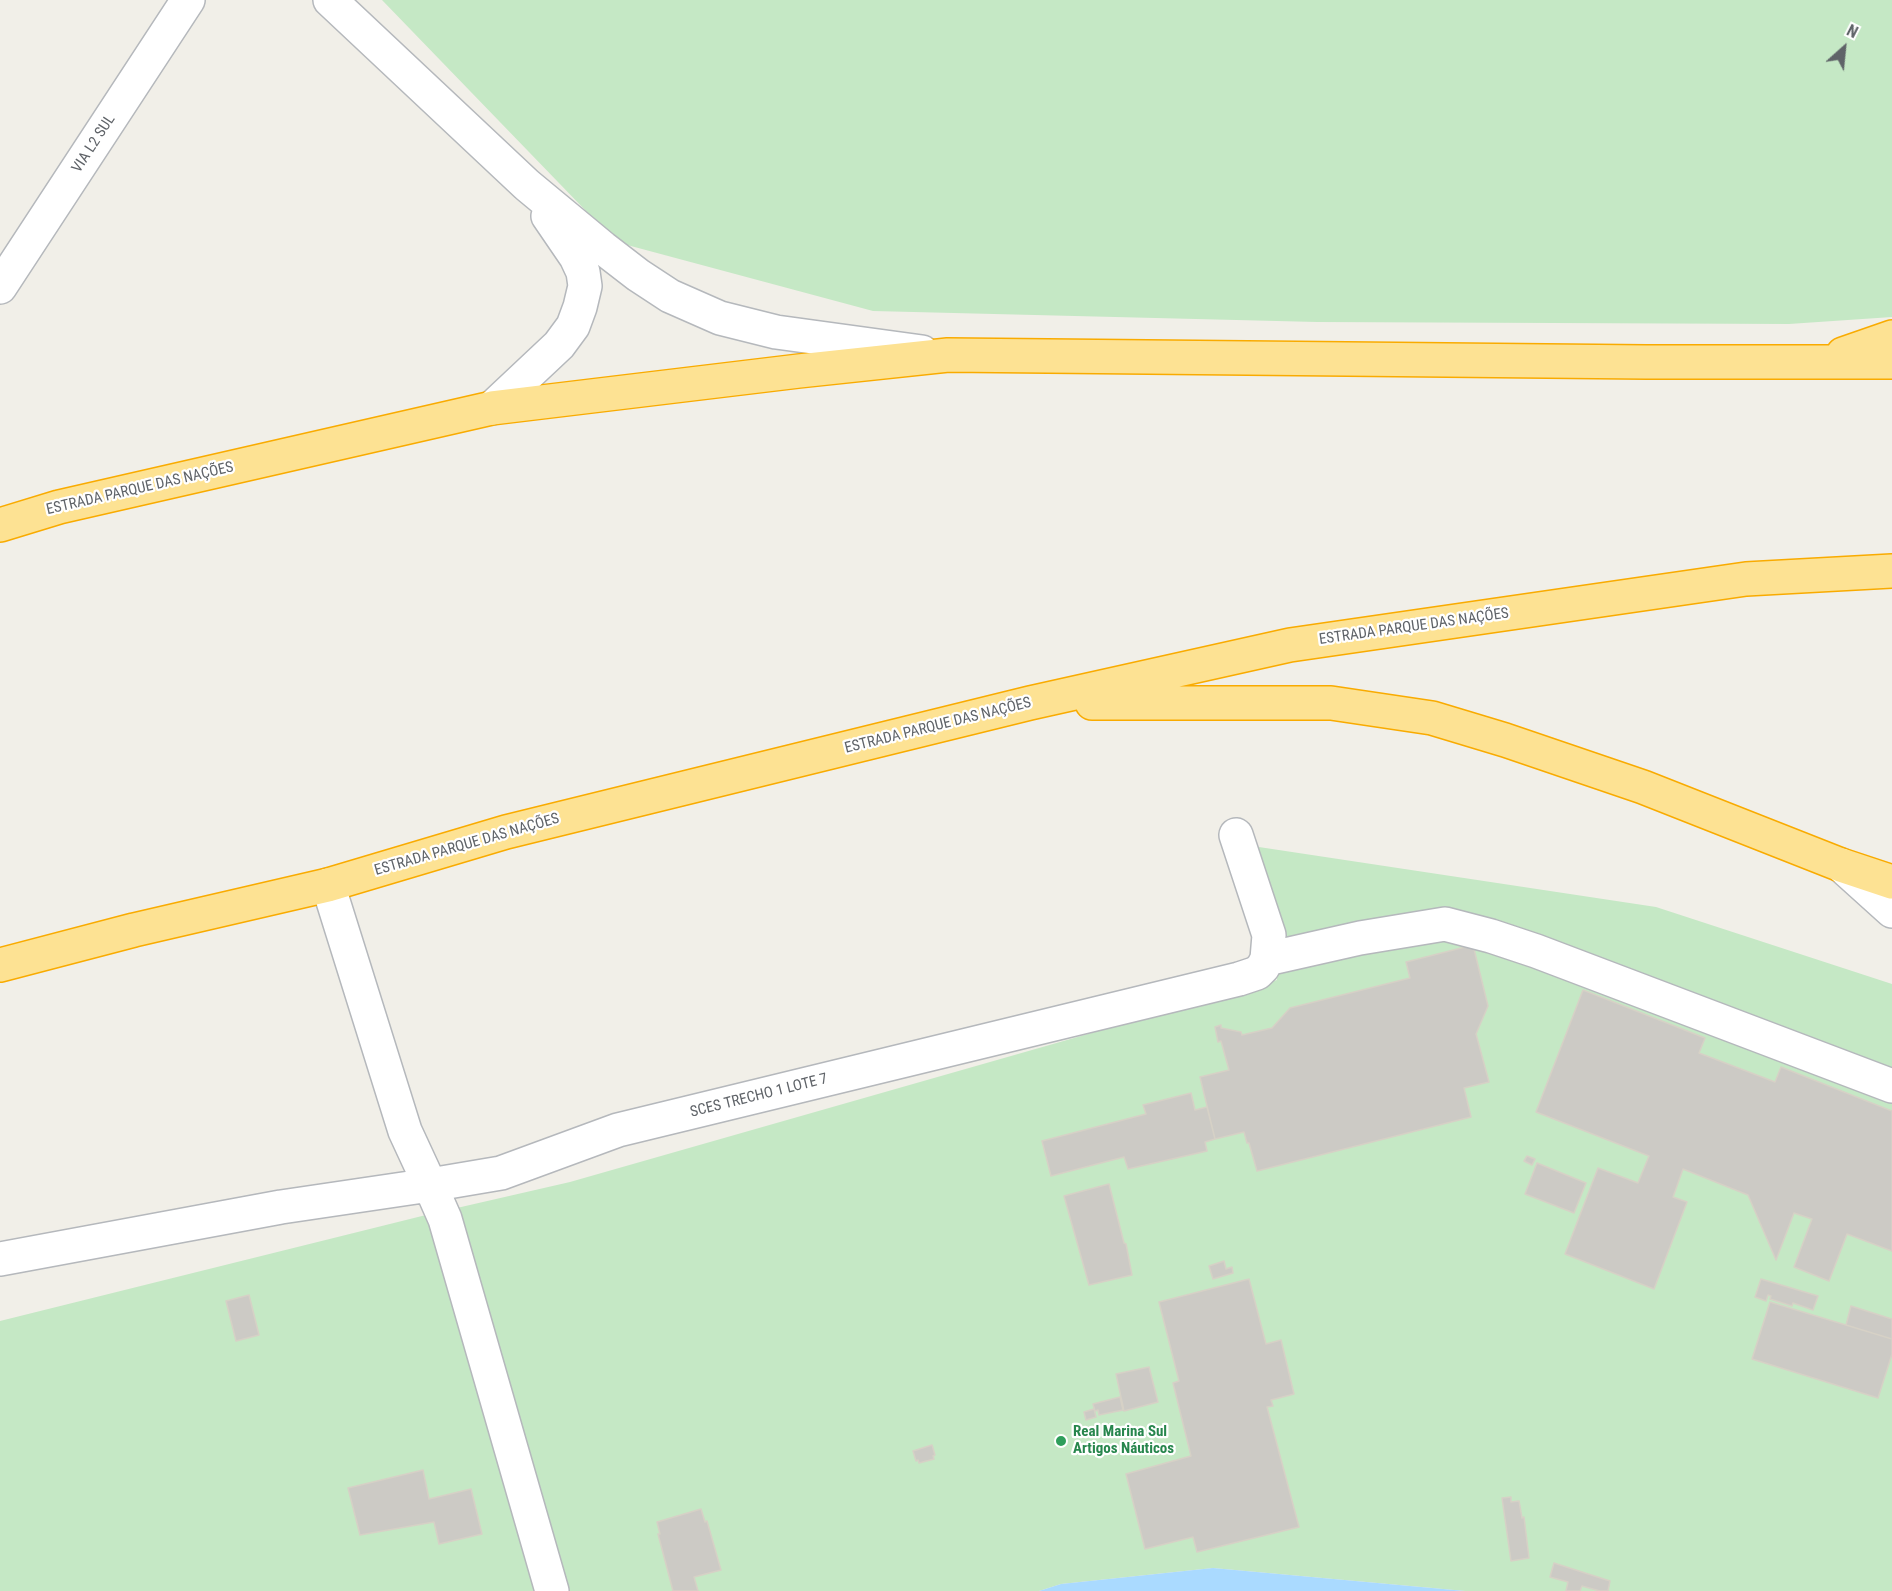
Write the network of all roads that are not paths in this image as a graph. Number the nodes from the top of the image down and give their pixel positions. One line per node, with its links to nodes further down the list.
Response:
1 (188, 0): 4 (street, VIA L2 SUL)
2 (330, 0): 3 (street)
3 (527, 185): 6 (street); 9 (street)
4 (0, 287)
5 (1892, 337): 7 (highway)
6 (948, 356): 7 (highway, ESTRADA PARQUE DAS NAÇÕES); 9 (highway, ESTRADA PARQUE DAS NAÇÕES)
7 (1819, 362): 8 (highway, ESTRADA PARQUE DAS NAÇÕES)
8 (1892, 362)
9 (492, 408): 10 (highway, ESTRADA PARQUE DAS NAÇÕES)
10 (0, 525)
11 (1892, 570): 12 (highway, ESTRADA PARQUE DAS NAÇÕES)
12 (1030, 703): 14 (highway); 16 (highway, ESTRADA PARQUE DAS NAÇÕES)
13 (1236, 835): 18 (street)
14 (1841, 865): 15 (highway); 17 (street)
15 (1892, 882)
16 (328, 885): 19 (highway, ESTRADA PARQUE DAS NAÇÕES); 21 (street)
17 (1892, 911)
18 (1267, 959): 20 (street); 21 (street, SCES TRECHO 1 LOTE 7)
19 (0, 965)
20 (1892, 1086)
21 (430, 1185): 22 (street, SCES TRECHO 1 LOTE 7); 23 (street)
22 (0, 1259)
23 (552, 1591)

